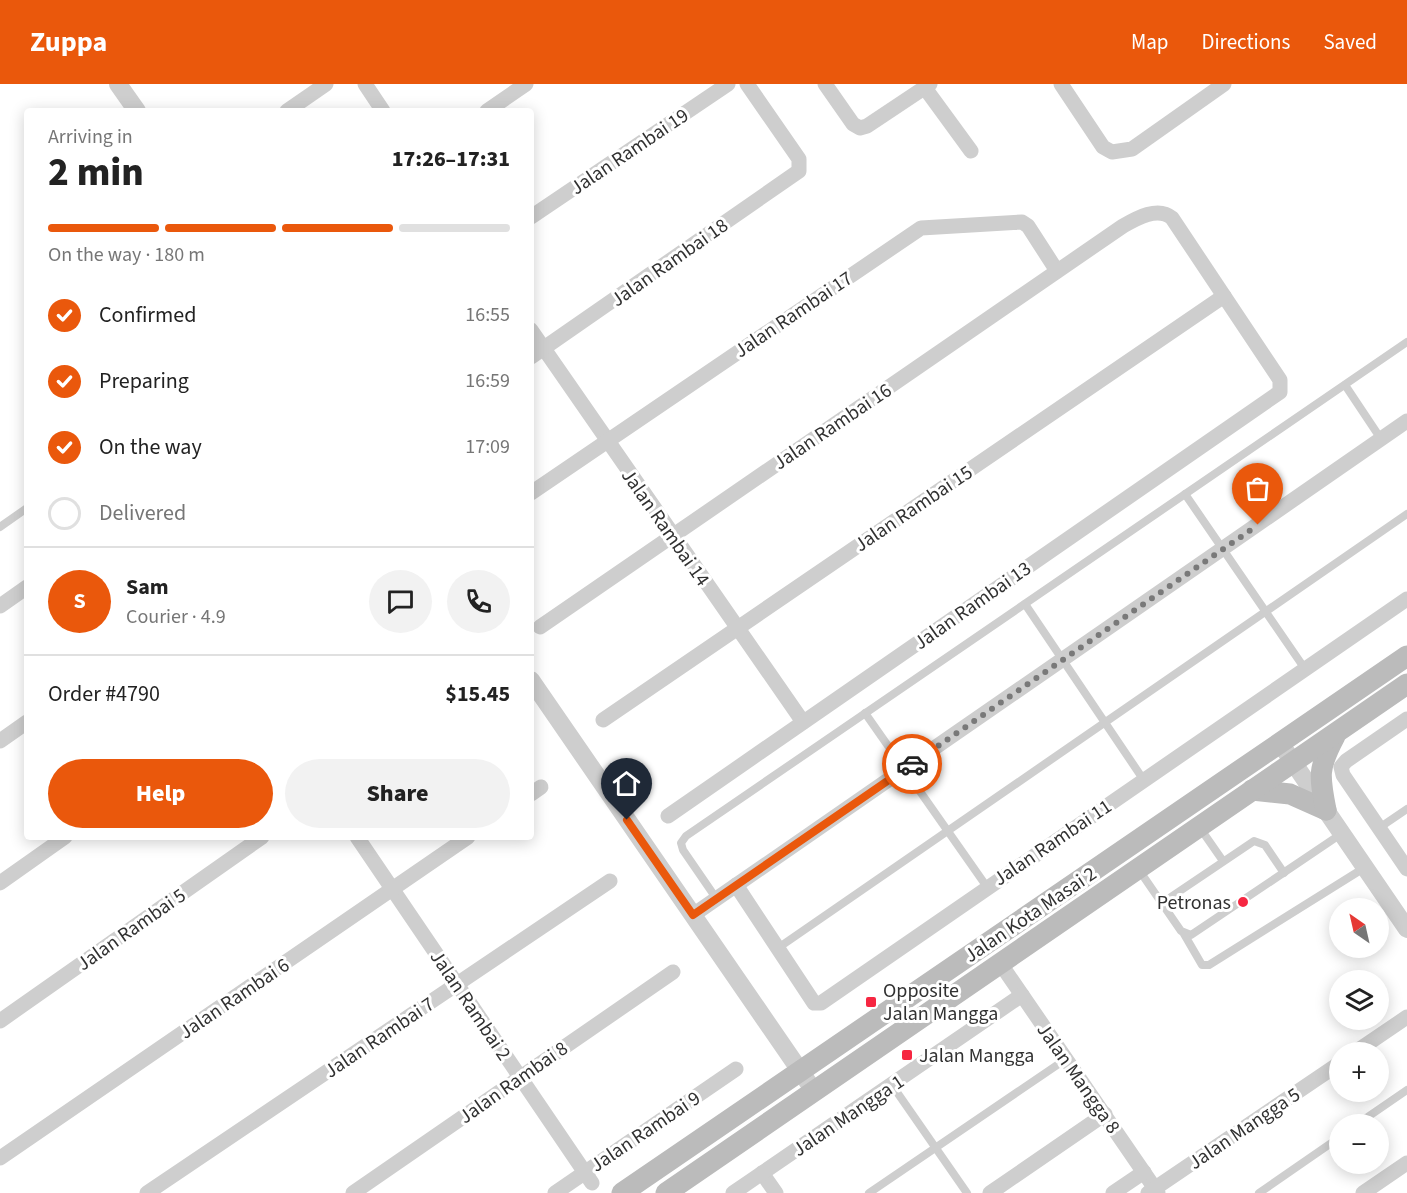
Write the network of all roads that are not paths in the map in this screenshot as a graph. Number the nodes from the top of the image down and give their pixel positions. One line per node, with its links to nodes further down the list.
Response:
1 (118, 84): 12 (street)
2 (326, 84): 13 (street)
3 (365, 84): 14 (street)
4 (526, 84): 15 (street)
5 (728, 84): 17 (street, Jalan Rambai 19)
6 (747, 84): 21 (street, Jalan Rambai 18)
7 (825, 84): 10 (street)
8 (1061, 84): 11 (street)
9 (1224, 84): 11 (street)
10 (927, 86): 16 (street)
11 (1205, 89)
12 (135, 108)
13 (291, 108)
14 (381, 108)
15 (491, 108)
16 (971, 151)
17 (534, 215)
18 (1057, 272): 19 (street, Jalan Rambai 16); 25 (street, Jalan Rambai 17); 31 (street, Jalan Rambai 16)
19 (1224, 296): 39 (street, Jalan Rambai 15); 48 (street, Jalan Rambai 13)
20 (1407, 342): 22 (lane)
21 (537, 353): 25 (street, Jalan Rambai 14)
22 (1345, 385): 24 (lane); 27 (lane)
23 (1405, 426): 24 (street)
24 (1382, 439): 32 (street)
25 (606, 442): 26 (street, Jalan Rambai 17); 31 (street, Jalan Rambai 14)
26 (534, 491)
27 (1185, 494): 32 (lane); 35 (lane)
28 (24, 510): 30 (lane)
29 (1407, 513): 37 (lane)
30 (0, 527)
31 (672, 536): 38 (street, Jalan Rambai 16); 39 (street, Jalan Rambai 14)
32 (1222, 549): 37 (lane); 41 (street)
33 (24, 589): 36 (street)
34 (1407, 599): 42 (street, Jalan Rambai 11)
35 (1025, 604): 41 (lane); 45 (lane)
36 (0, 606)
37 (1265, 611): 42 (lane); 49 (lane)
38 (540, 627)
39 (737, 628): 47 (street, Jalan Rambai 15); 48 (street, Jalan Rambai 14)
40 (1407, 656): 53 (main road, Jalan Kota Masai 2)
41 (1063, 660): 49 (lane); 55 (street)
42 (1305, 669): 56 (street, Jalan Rambai 11)
43 (534, 684): 81 (street)
44 (1407, 684): 51 (main road, Jalan Kota Masai 2)
45 (866, 713): 55 (lane); 79 (lane)
46 (1407, 719): 62 (street)
47 (603, 720)
48 (803, 722): 60 (street, Jalan Rambai 13)
49 (1105, 723): 56 (lane); 63 (lane)
50 (24, 724): 52 (street)
51 (1336, 732): 54 (main road, Jalan Kota Masai 2); 59 (main road)
52 (0, 741)
53 (1280, 743): 54 (street); 94 (main road, Jalan Kota Masai 2)
54 (1293, 762): 57 (main road, Jalan Kota Masai 2); 59 (street)
55 (906, 768): 63 (lane); 76 (street)
56 (1143, 779): 77 (street, Jalan Rambai 11)
57 (1252, 790): 59 (main road); 61 (main road, Jalan Kota Masai 2)
58 (1407, 808): 62 (lane)
59 (1326, 810): 64 (street)
60 (668, 816)
61 (1199, 827): 69 (lane); 72 (main road, Jalan Kota Masai 2)
62 (1379, 828): 71 (street)
63 (949, 831): 77 (lane); 84 (lane)
64 (1342, 834): 70 (street); 73 (lane)
65 (61, 840): 75 (street)
66 (258, 840): 90 (street, Jalan Rambai 5)
67 (359, 840): 78 (street, Jalan Rambai 2)
68 (464, 840): 78 (street, Jalan Rambai 6)
69 (1223, 861): 73 (lane); 80 (lane)
70 (1365, 867): 82 (street); 83 (lane)
71 (1406, 867)
72 (1138, 868): 80 (lane); 85 (main road, Jalan Kota Masai 2)
73 (1284, 873): 83 (lane)
74 (610, 881): 87 (street, Jalan Rambai 7)
75 (0, 883)
76 (736, 885): 79 (street); 84 (street, Jalan Rambai 11)
77 (987, 886): 84 (street, Jalan Rambai 11)
78 (393, 889): 87 (street, Jalan Rambai 2); 104 (street, Jalan Rambai 6)
79 (716, 898): 81 (street)
80 (1162, 903): 83 (lane)
81 (693, 915): 94 (street)
82 (1407, 929)
83 (1184, 934)
84 (778, 948)
85 (1000, 963): 88 (street, Jalan Mangga 8); 99 (main road, Jalan Kota Masai 2)
86 (673, 972): 96 (street, Jalan Rambai 8)
87 (457, 985): 96 (street, Jalan Rambai 2); 110 (street, Jalan Rambai 7)
88 (1022, 995): 92 (street, Jalan Mangga 8); 97 (street, Jalan Mangga 1)
89 (1407, 1017): 91 (street)
90 (0, 1021)
91 (1370, 1042)
92 (1066, 1059): 100 (street, Jalan Mangga 8); 103 (lane)
93 (736, 1069): 108 (street, Jalan Rambai 9)
94 (800, 1071): 99 (street); 113 (main road, Jalan Kota Masai 2)
95 (1329, 1071): 109 (street, Jalan Mangga 5)
96 (520, 1078): 108 (street, Jalan Rambai 2); 111 (street, Jalan Rambai 8)
97 (892, 1085): 103 (lane); 107 (street, Jalan Mangga 1)
98 (1407, 1089): 101 (lane)
99 (814, 1091): 114 (main road, Jalan Kota Masai 2)
100 (1105, 1114): 106 (street, Jalan Mangga 8); 119 (street)
101 (1372, 1114)
102 (1329, 1145): 121 (lane)
103 (935, 1148): 117 (lane); 118 (lane)
104 (0, 1158)
105 (1407, 1163): 122 (street)
106 (1143, 1172): 109 (street, Jalan Mangga 8); 120 (street)
107 (762, 1173): 115 (street, Jalan Mangga 1); 116 (street)
108 (589, 1177): 112 (street, Jalan Rambai 9)
109 (1154, 1192)
110 (147, 1193)
111 (353, 1193)
112 (555, 1193)
113 (622, 1193)
114 (666, 1193)
115 (733, 1193)
116 (776, 1193)
117 (869, 1193)
118 (967, 1193)
119 (990, 1193)
120 (1113, 1193)
121 (1259, 1193)
122 (1363, 1193)

